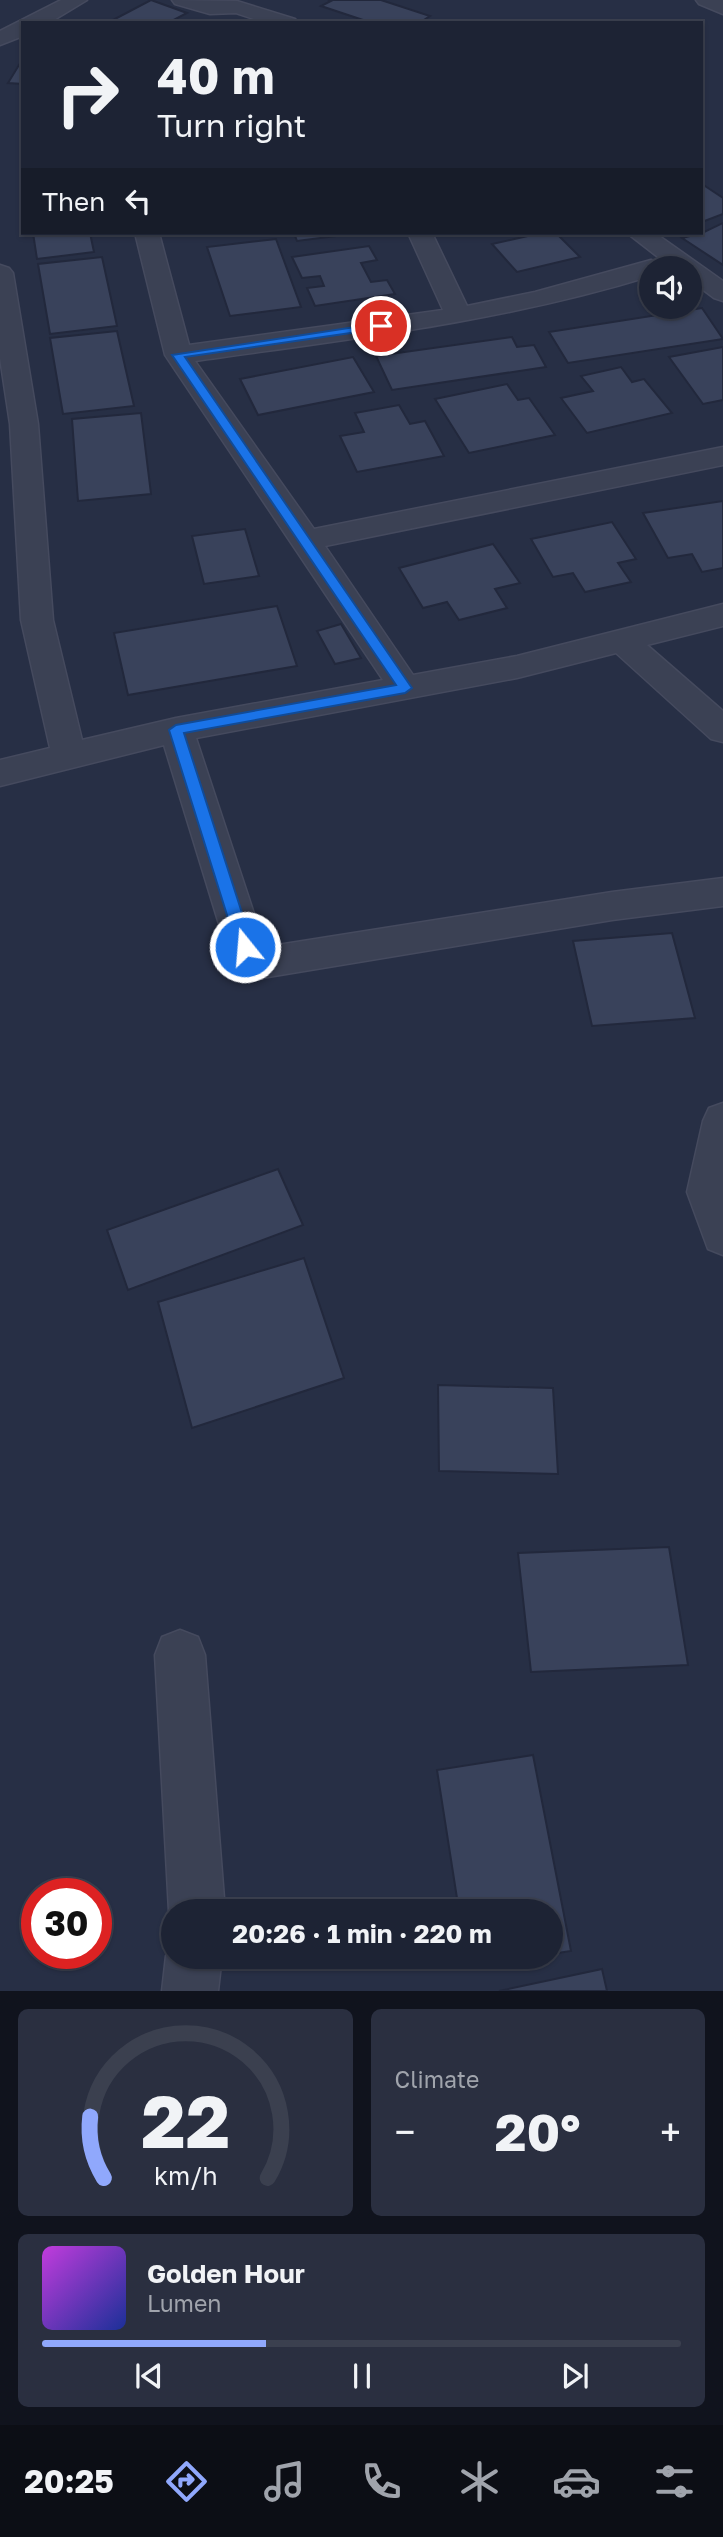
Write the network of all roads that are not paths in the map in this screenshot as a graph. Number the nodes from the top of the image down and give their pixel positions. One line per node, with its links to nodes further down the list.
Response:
1 (77, 0): 7 (street)
2 (182, 0): 6 (street)
3 (280, 0): 6 (street)
4 (706, 0): 5 (street)
5 (723, 8)
6 (241, 11): 8 (street)
7 (37, 21)
8 (280, 21)
9 (21, 29): 10 (street)
10 (0, 39)
11 (148, 235): 20 (street)
12 (420, 235): 19 (street)
13 (642, 235): 14 (street)
14 (672, 256)
15 (639, 272): 19 (street)
16 (0, 273): 28 (street)
17 (702, 278): 18 (street)
18 (723, 293)
19 (457, 315): 20 (street)
20 (178, 355): 22 (street)
21 (723, 456): 22 (street)
22 (306, 540): 25 (street)
23 (723, 615): 24 (street)
24 (622, 641): 25 (street); 27 (street)
25 (405, 688): 26 (street)
26 (176, 730): 28 (street); 30 (street)
27 (723, 730)
28 (69, 755): 29 (street)
29 (0, 773)
30 (723, 892)
31 (723, 1121): 32 (street)
32 (723, 1235)
33 (180, 1655): 34 (street)
34 (196, 1899)
35 (193, 1969): 36 (street)
36 (190, 1991)

